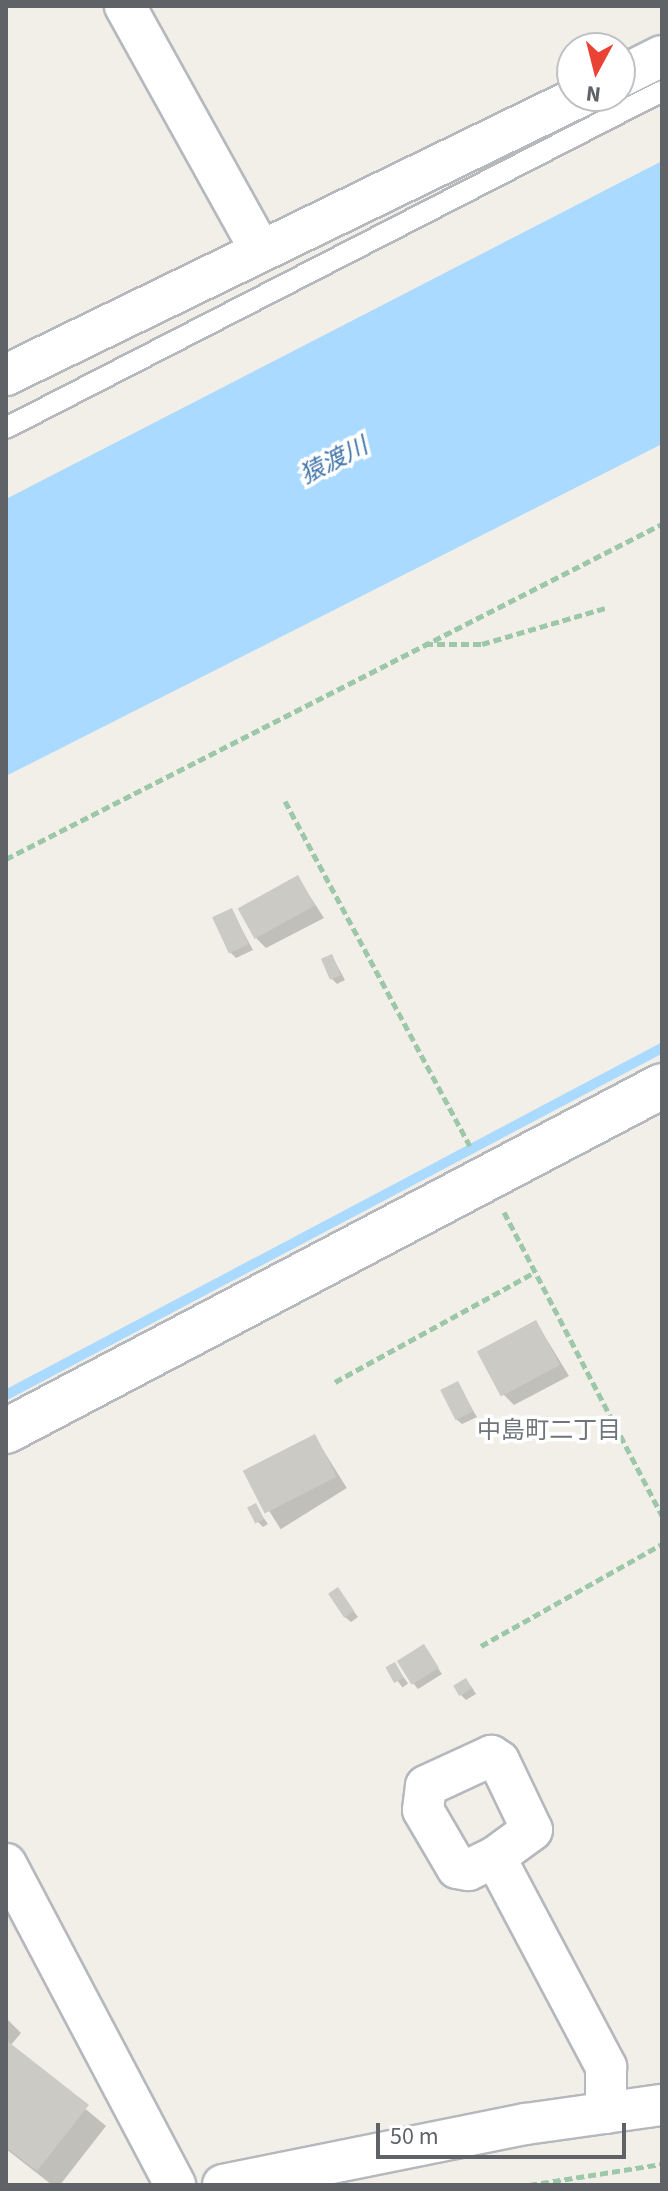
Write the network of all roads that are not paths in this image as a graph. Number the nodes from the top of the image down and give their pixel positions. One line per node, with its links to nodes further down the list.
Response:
1 (125, 6): 6 (street)
2 (662, 56): 3 (street)
3 (636, 69)
4 (662, 91): 8 (lane)
5 (556, 108): 6 (street)
6 (261, 251): 7 (street)
7 (6, 375)
8 (6, 428)
9 (662, 1086): 10 (street)
10 (6, 1431)
11 (495, 1857): 14 (street)
12 (6, 1864): 15 (street)
13 (662, 2105): 14 (street)
14 (606, 2113): 16 (street)
15 (175, 2185)
16 (223, 2185)

